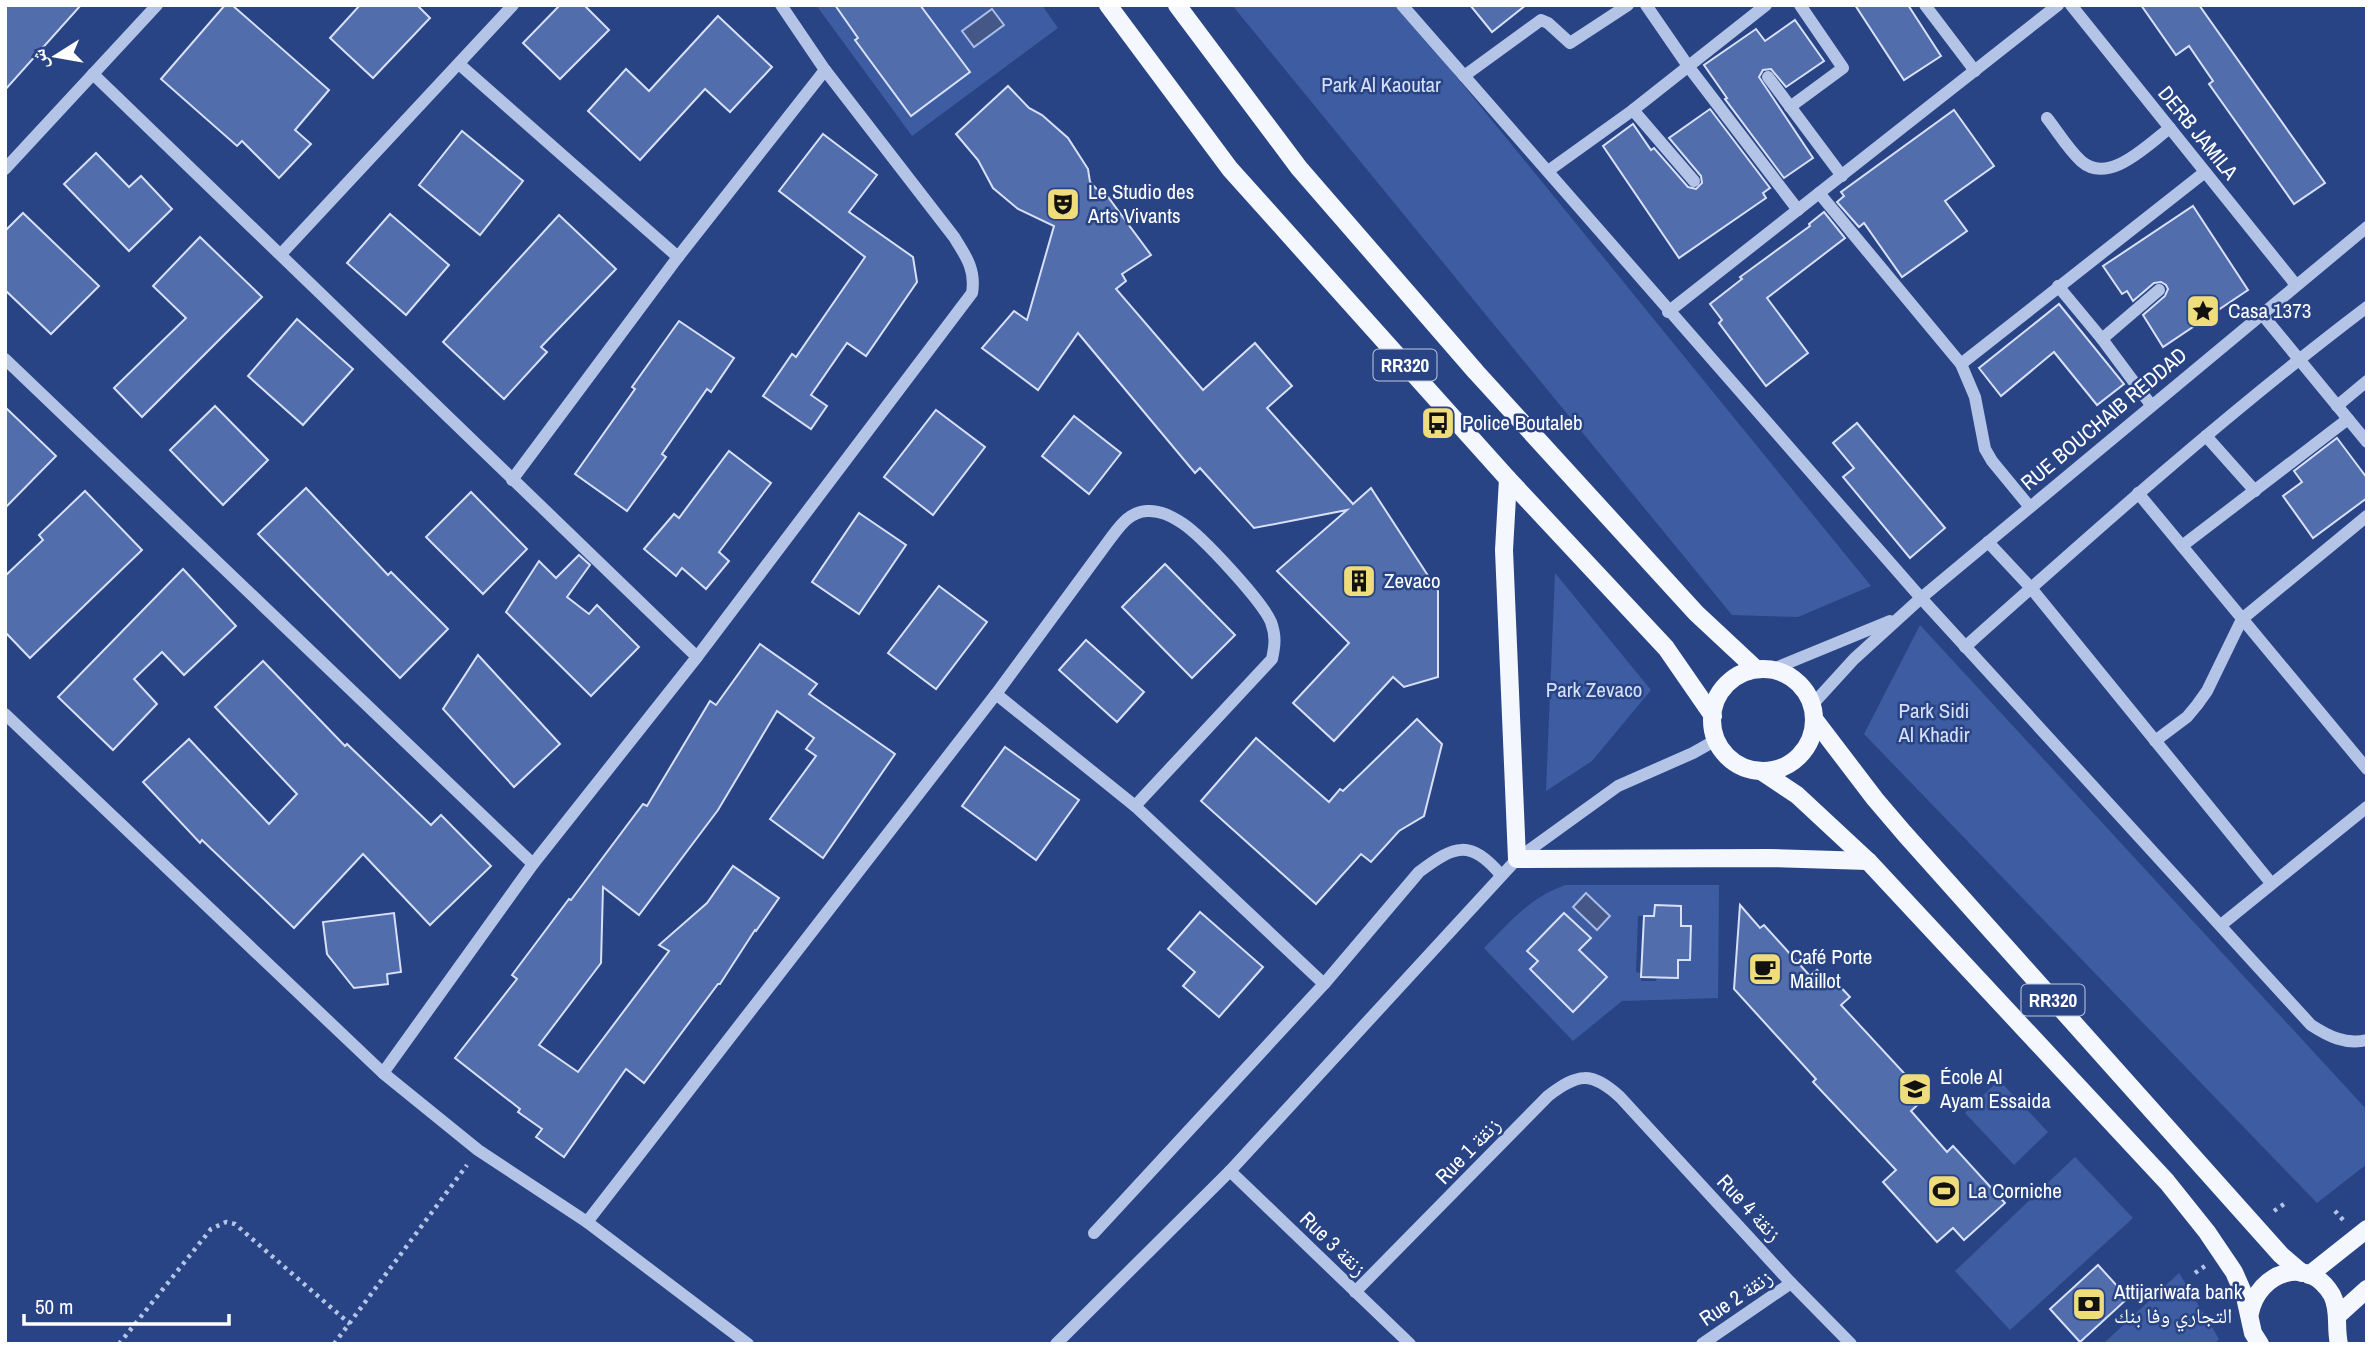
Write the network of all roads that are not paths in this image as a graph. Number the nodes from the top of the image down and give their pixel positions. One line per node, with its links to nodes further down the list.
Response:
1 (157, 5): 19 (street)
2 (513, 5): 15 (street)
3 (781, 5): 17 (street)
4 (1108, 5): 52 (main road, RR320)
5 (1177, 5): 66 (main road, RR320)
6 (1402, 5): 20 (street)
7 (1628, 5): 20 (street)
8 (1646, 5): 16 (street)
9 (1766, 5): 14 (street)
10 (1800, 5): 22 (street)
11 (1925, 5): 18 (street)
12 (2058, 5): 18 (street)
13 (2071, 5): 25 (street, DERB JAMILA)
14 (1751, 10): 16 (street)
15 (459, 64): 34 (street); 35 (street)
16 (1688, 66): 23 (street); 32 (street)
17 (825, 70): 35 (street); 65 (street)
18 (1975, 71): 29 (street)
19 (93, 74): 26 (street); 34 (street)
20 (1464, 76): 27 (street)
21 (1768, 77): 22 (street)
22 (1790, 107): 29 (street)
23 (1633, 110): 27 (street); 30 (street)
24 (2047, 118): 25 (street)
25 (2170, 128): 28 (street, DERB JAMILA)
26 (5, 169)
27 (1548, 171): 40 (street)
28 (2205, 172): 36 (street, DERB JAMILA); 37 (street)
29 (1842, 176): 31 (street)
30 (1694, 181)
31 (1819, 193): 32 (street); 45 (street)
32 (1798, 210): 40 (street)
33 (2367, 227): 36 (street, RUE BOUCHAIB REDDAD)
34 (281, 254): 53 (street)
35 (678, 257): 53 (street)
36 (2296, 285): 41 (street, RUE BOUCHAIB REDDAD)
37 (2058, 286): 42 (street); 45 (street)
38 (2159, 290): 42 (street)
39 (2367, 307): 44 (street)
40 (1668, 312): 61 (street)
41 (2261, 313): 44 (street); 47 (street, RUE BOUCHAIB REDDAD)
42 (2102, 339): 47 (street)
43 (5, 359): 79 (street)
44 (2298, 359): 48 (street); 50 (street)
45 (1961, 364): 56 (street)
46 (2367, 381): 48 (street)
47 (2151, 405): 56 (street, RUE BOUCHAIB REDDAD)
48 (2337, 406): 49 (street)
49 (2348, 419): 51 (street); 54 (street)
50 (2206, 436): 54 (street); 55 (street)
51 (2367, 442)
52 (1508, 479): 70 (main road, RR320); 77 (main road)
53 (512, 480): 65 (street)
54 (2255, 491): 59 (street)
55 (2138, 493): 59 (street); 60 (street)
56 (2029, 506): 58 (street, RUE BOUCHAIB REDDAD)
57 (2367, 516): 63 (street)
58 (1987, 542): 60 (street); 61 (street, RUE BOUCHAIB REDDAD)
59 (2182, 546): 63 (street)
60 (2031, 588): 64 (street); 72 (street)
61 (1921, 598): 62 (street, RUE BOUCHAIB REDDAD); 64 (street)
62 (1900, 617): 66 (street, RUE BOUCHAIB REDDAD); 68 (street, RUE BOUCHAIB REDDAD)
63 (2242, 619): 72 (street); 73 (street)
64 (1965, 647): 82 (street)
65 (697, 657): 79 (street)
66 (1765, 669): 68 (main road, RR320); 70 (main road)
67 (996, 694): 75 (street); 75 (street); 88 (street)
68 (1813, 712): 74 (main road); 91 (main road, RR320)
69 (5, 714): 85 (street)
70 (1713, 716): 71 (main road, RR320)
71 (1716, 740): 74 (main road, RR320); 77 (street)
72 (2155, 741): 81 (street)
73 (2367, 769)
74 (1761, 771): 78 (main road, RR320)
75 (1135, 806): 83 (street)
76 (2367, 807): 81 (street)
77 (1517, 859): 78 (main road); 80 (street)
78 (1868, 861): 95 (main road, RR320)
79 (533, 864): 85 (street)
80 (1501, 875): 83 (street); 87 (street)
81 (2271, 883): 82 (street)
82 (2221, 925): 84 (street)
83 (1324, 984): 90 (street)
84 (2367, 1040)
85 (383, 1073): 88 (street)
86 (1620, 1097): 92 (street, Rue 4 زنقة); 94 (street, Rue 1 زنقة)
87 (1230, 1171): 94 (street, Rue 3 زنقة); 98 (street)
88 (587, 1222): 97 (street)
89 (2367, 1229): 91 (main road)
90 (1094, 1233)
91 (2305, 1274): 95 (main road); 96 (main road, RR320)
92 (1791, 1283): 100 (street, Rue 2 زنقة); 101 (street, Rue 4 زنقة)
93 (2367, 1289): 96 (main road)
94 (1355, 1292): 99 (street, Rue 3 زنقة)
95 (2250, 1313): 102 (main road, RR320)
96 (2337, 1320): 103 (main road); 104 (main road, RR320)
97 (740, 1341)
98 (1056, 1344)
99 (1410, 1344)
100 (1702, 1344)
101 (1851, 1344)
102 (2260, 1344)
103 (2328, 1344)
104 (2339, 1344)

